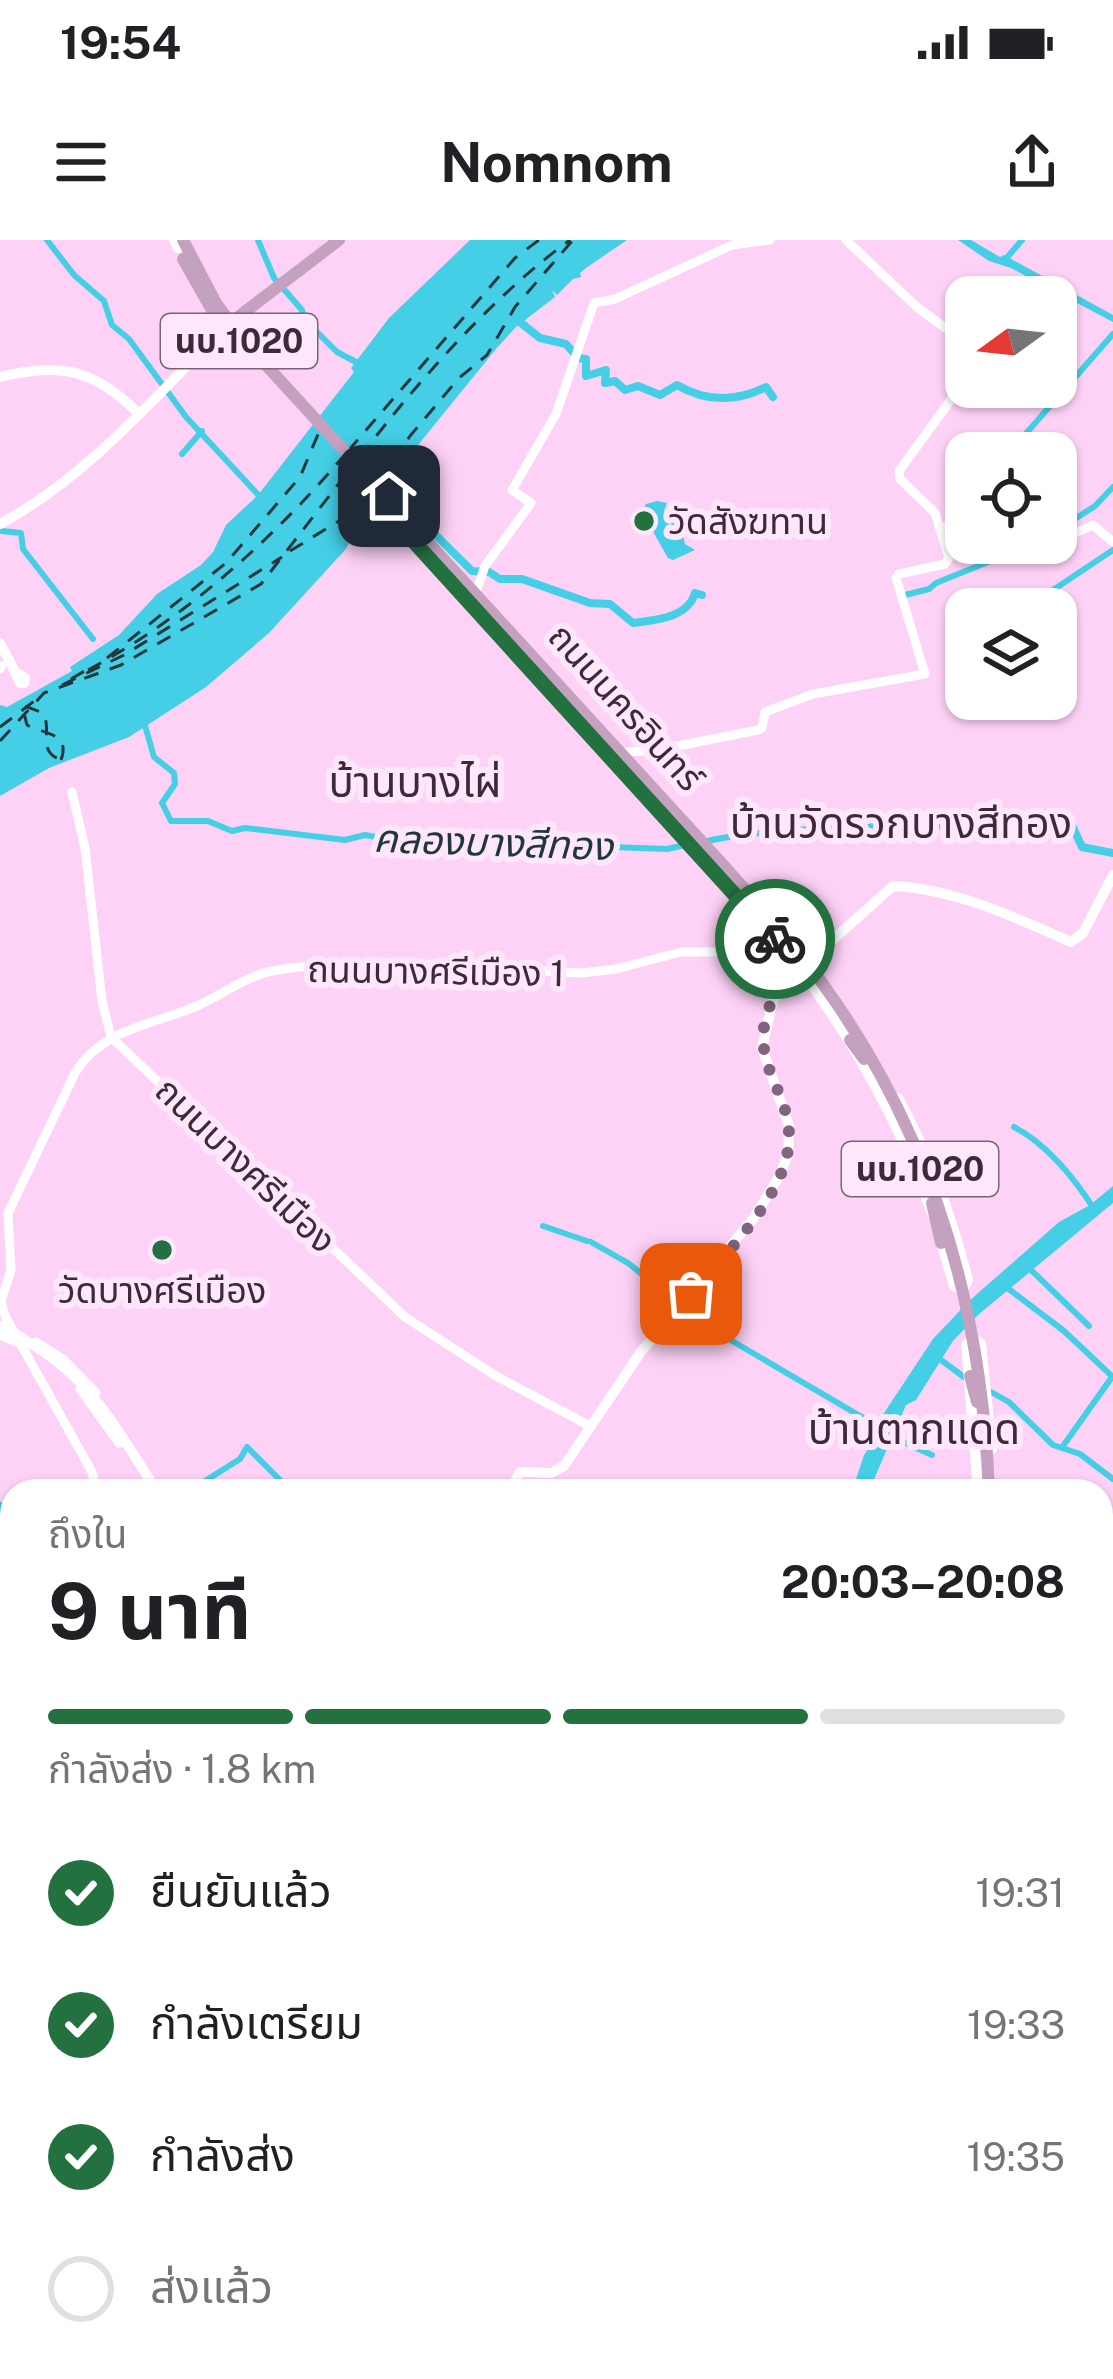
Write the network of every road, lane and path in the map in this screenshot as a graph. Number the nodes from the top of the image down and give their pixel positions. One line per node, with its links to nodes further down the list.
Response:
1 (335, 240): 6 (main road)
2 (770, 240): 17 (street)
3 (846, 240): 5 (street)
4 (183, 245): 6 (main road, ถนนนครอินทร์ / นบ.1020); 10 (main road, ถนนนครอินทร์ / นบ.1020)
5 (945, 327)
6 (237, 332): 9 (main road); 10 (main road, ถนนนครอินทร์ / นบ.1020)
7 (0, 379): 9 (main road)
8 (945, 408): 14 (street)
9 (135, 413): 11 (main road)
10 (307, 414): 13 (main road, ถนนนครอินทร์ / นบ.1020)
11 (0, 522)
12 (945, 526): 14 (street)
13 (412, 529): 17 (main road, ถนนนครอินทร์ / นบ.1020); 18 (main road, ถนนนครอินทร์ / นบ.1020)
14 (941, 529): 24 (street)
15 (1077, 533): 16 (street)
16 (1113, 542)
17 (474, 579): 19 (main road, ถนนนครอินทร์ / นบ.1020); 21 (main road, ถนนนครอินทร์ / นบ.1020); 23 (main road, ถนนนครอินทร์ / นบ.1020)
18 (489, 617): 19 (main road); 27 (main road, ถนนนครอินทร์ / นบ.1020)
19 (505, 641): 26 (main road, ถนนนครอินทร์ / นบ.1020)
20 (0, 644): 22 (main road)
21 (532, 650): 23 (main road); 24 (main road, ถนนนครอินทร์ / นบ.1020)
22 (4, 666)
23 (550, 674): 28 (main road, ถนนนครอินทร์ / นบ.1020)
24 (632, 754): 28 (main road, ถนนนครอินทร์ / นบ.1020)
25 (72, 792): 36 (street)
26 (645, 796): 27 (main road); 28 (main road, ถนนนครอินทร์ / นบ.1020)
27 (663, 809): 28 (main road, ถนนนครอินทร์ / นบ.1020)
28 (699, 843): 29 (main road, ถนนนครอินทร์ / นบ.1020); 31 (main road, ถนนนครอินทร์ / นบ.1020); 32 (main road, ถนนนครอินทร์ / นบ.1020); 33 (main road, ถนนนครอินทร์ / นบ.1020)
29 (726, 868): 31 (main road); 32 (main road, ถนนนครอินทร์ / นบ.1020)
30 (1113, 875): 33 (main road)
31 (752, 889): 33 (main road, ถนนนครอินทร์ / นบ.1020)
32 (767, 918): 37 (main road, ถนนนครอินทร์ / นบ.1020)
33 (792, 957): 34 (main road); 34 (main road); 36 (street, ถนนบางศรีเมือง 1); 50 (main road)
34 (815, 977): 35 (main road, นบ.1020)
35 (855, 1035): 37 (main road); 40 (main road, นบ.1020); 41 (main road, นบ.1020)
36 (111, 1037): 43 (street); 50 (street, ถนนบางศรีเมือง)
37 (868, 1058): 38 (main road, ถนนนครอินทร์ / นบ.1020); 39 (main road, ถนนนครอินทร์ / นบ.1020)
38 (932, 1201): 41 (main road); 42 (main road, ถนนนครอินทร์ / นบ.1020)
39 (945, 1218): 40 (main road); 42 (main road, ถนนนครอินทร์ / นบ.1020)
40 (956, 1237): 41 (main road, นบ.1020)
41 (941, 1243)
42 (960, 1283): 45 (main road, ถนนนครอินทร์ / นบ.1020)
43 (3, 1291): 44 (street)
44 (3, 1326): 46 (street); 51 (main road)
45 (973, 1347): 47 (main road, ถนนนครอินทร์ / นบ.1020); 48 (main road, ถนนนครอินทร์ / นบ.1020)
46 (27, 1349): 51 (street); 52 (street)
47 (976, 1381): 48 (main road); 49 (main road); 49 (main road); 55 (main road, ถนนนครอินทร์ / นบ.1020)
48 (978, 1403): 56 (main road, ถนนนครอินทร์ / นบ.1020)
49 (990, 1413): 57 (main road)
50 (590, 1426): 54 (main road)
51 (121, 1441): 53 (main road)
52 (94, 1479)
53 (146, 1479)
54 (515, 1479)
55 (985, 1479)
56 (985, 1479)
57 (987, 1479)

